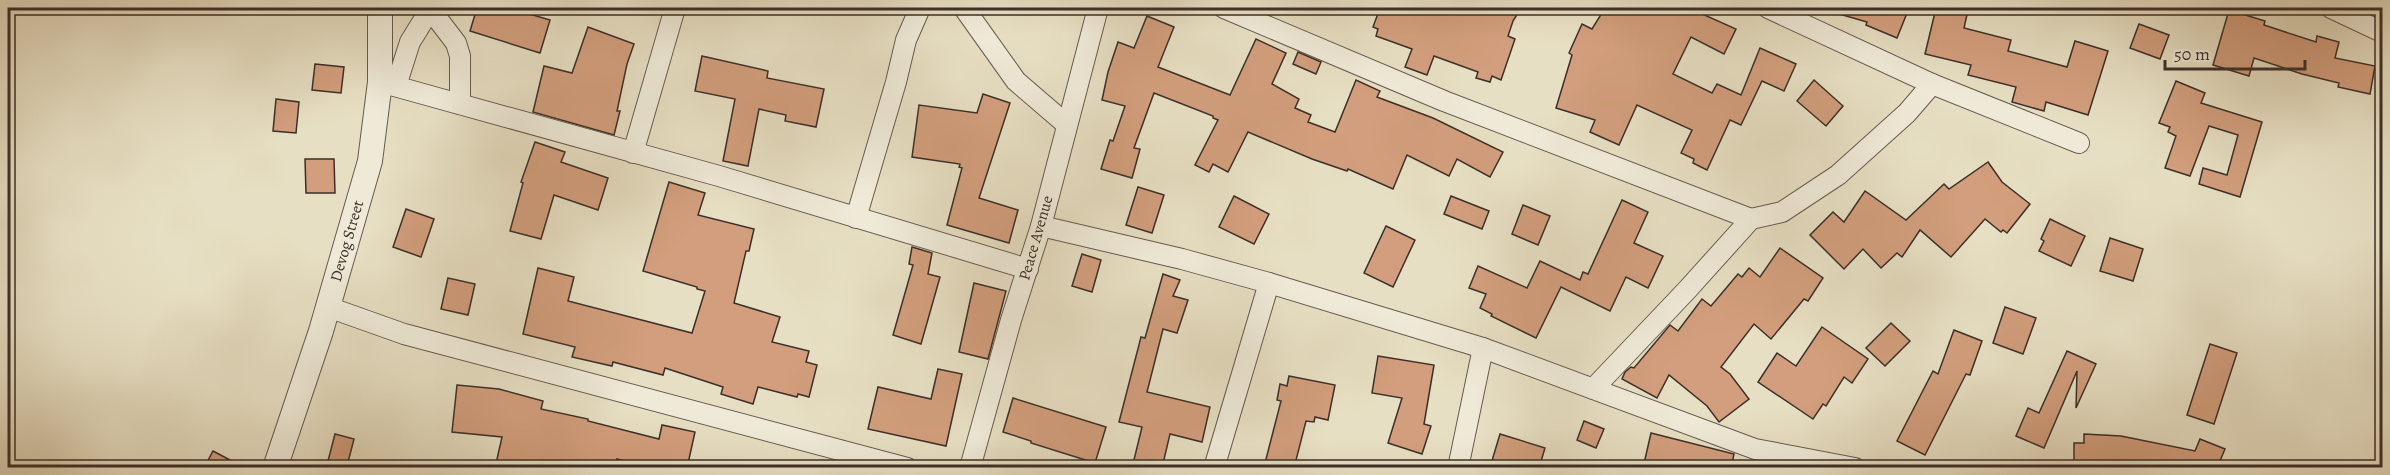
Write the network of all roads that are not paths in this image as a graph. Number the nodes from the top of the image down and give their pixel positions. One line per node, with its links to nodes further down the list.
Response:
1 (380, 8): 11 (street, Devog Street)
2 (430, 8): 11 (street); 13 (street)
3 (675, 8): 16 (street)
4 (920, 8): 17 (street)
5 (964, 8): 14 (street)
6 (1098, 8): 14 (street, Peace Avenue)
7 (1224, 8): 18 (street)
8 (1768, 8): 12 (street)
9 (2331, 8): 10 (street)
10 (2382, 32)
11 (388, 84): 13 (street); 22 (street, Devog Street)
12 (1932, 84): 15 (street); 18 (street)
13 (460, 104): 16 (street)
14 (1066, 124): 19 (street, Peace Avenue)
15 (2079, 143)
16 (633, 153): 17 (street)
17 (856, 218): 20 (street)
18 (1751, 219): 24 (street)
19 (1041, 226): 20 (street, Peace Avenue); 21 (street)
20 (1028, 269): 28 (street, Peace Avenue)
21 (1269, 283): 23 (street); 29 (street)
22 (328, 307): 26 (street, Devog Street); 27 (street)
23 (1483, 348): 24 (street); 30 (street)
24 (1593, 389): 25 (street)
25 (1753, 458): 31 (street)
26 (275, 468)
27 (907, 468)
28 (970, 468)
29 (1214, 468)
30 (1458, 468)
31 (1855, 468)

